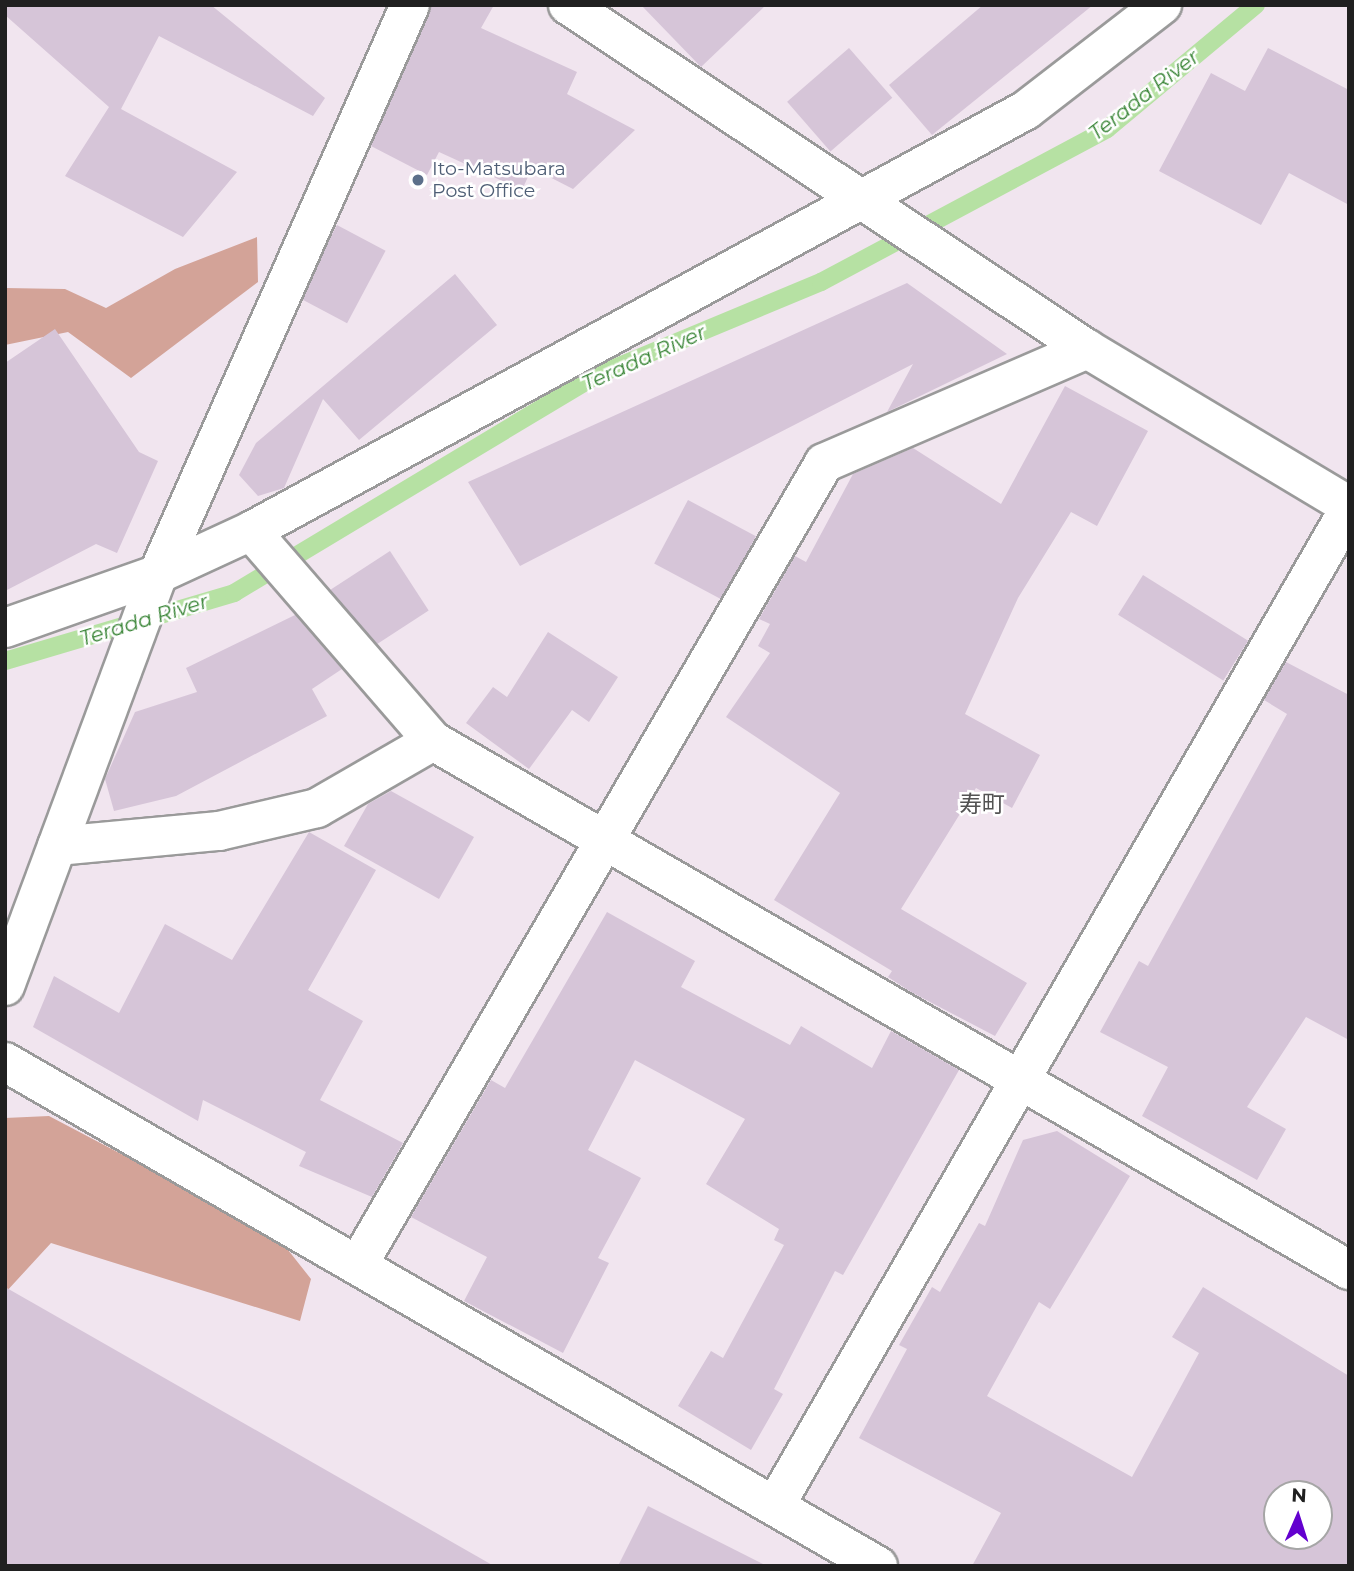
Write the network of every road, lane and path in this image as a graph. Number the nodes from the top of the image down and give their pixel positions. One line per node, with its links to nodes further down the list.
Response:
1 (410, 5): 8 (street)
2 (568, 5): 4 (street)
3 (1162, 5): 4 (street)
4 (866, 206): 5 (street); 7 (street)
5 (1087, 349): 6 (street); 11 (street)
6 (1349, 507): 15 (street)
7 (252, 533): 8 (street); 10 (street)
8 (159, 574): 9 (street); 12 (street)
9 (5, 628)
10 (433, 741): 11 (street); 12 (street)
11 (605, 845): 15 (street); 16 (street)
12 (57, 846): 13 (street)
13 (5, 986)
14 (5, 1062): 16 (street)
15 (1019, 1082): 17 (street); 18 (street)
16 (359, 1263): 18 (street)
17 (1349, 1270)
18 (776, 1504): 19 (street)
19 (878, 1566)

